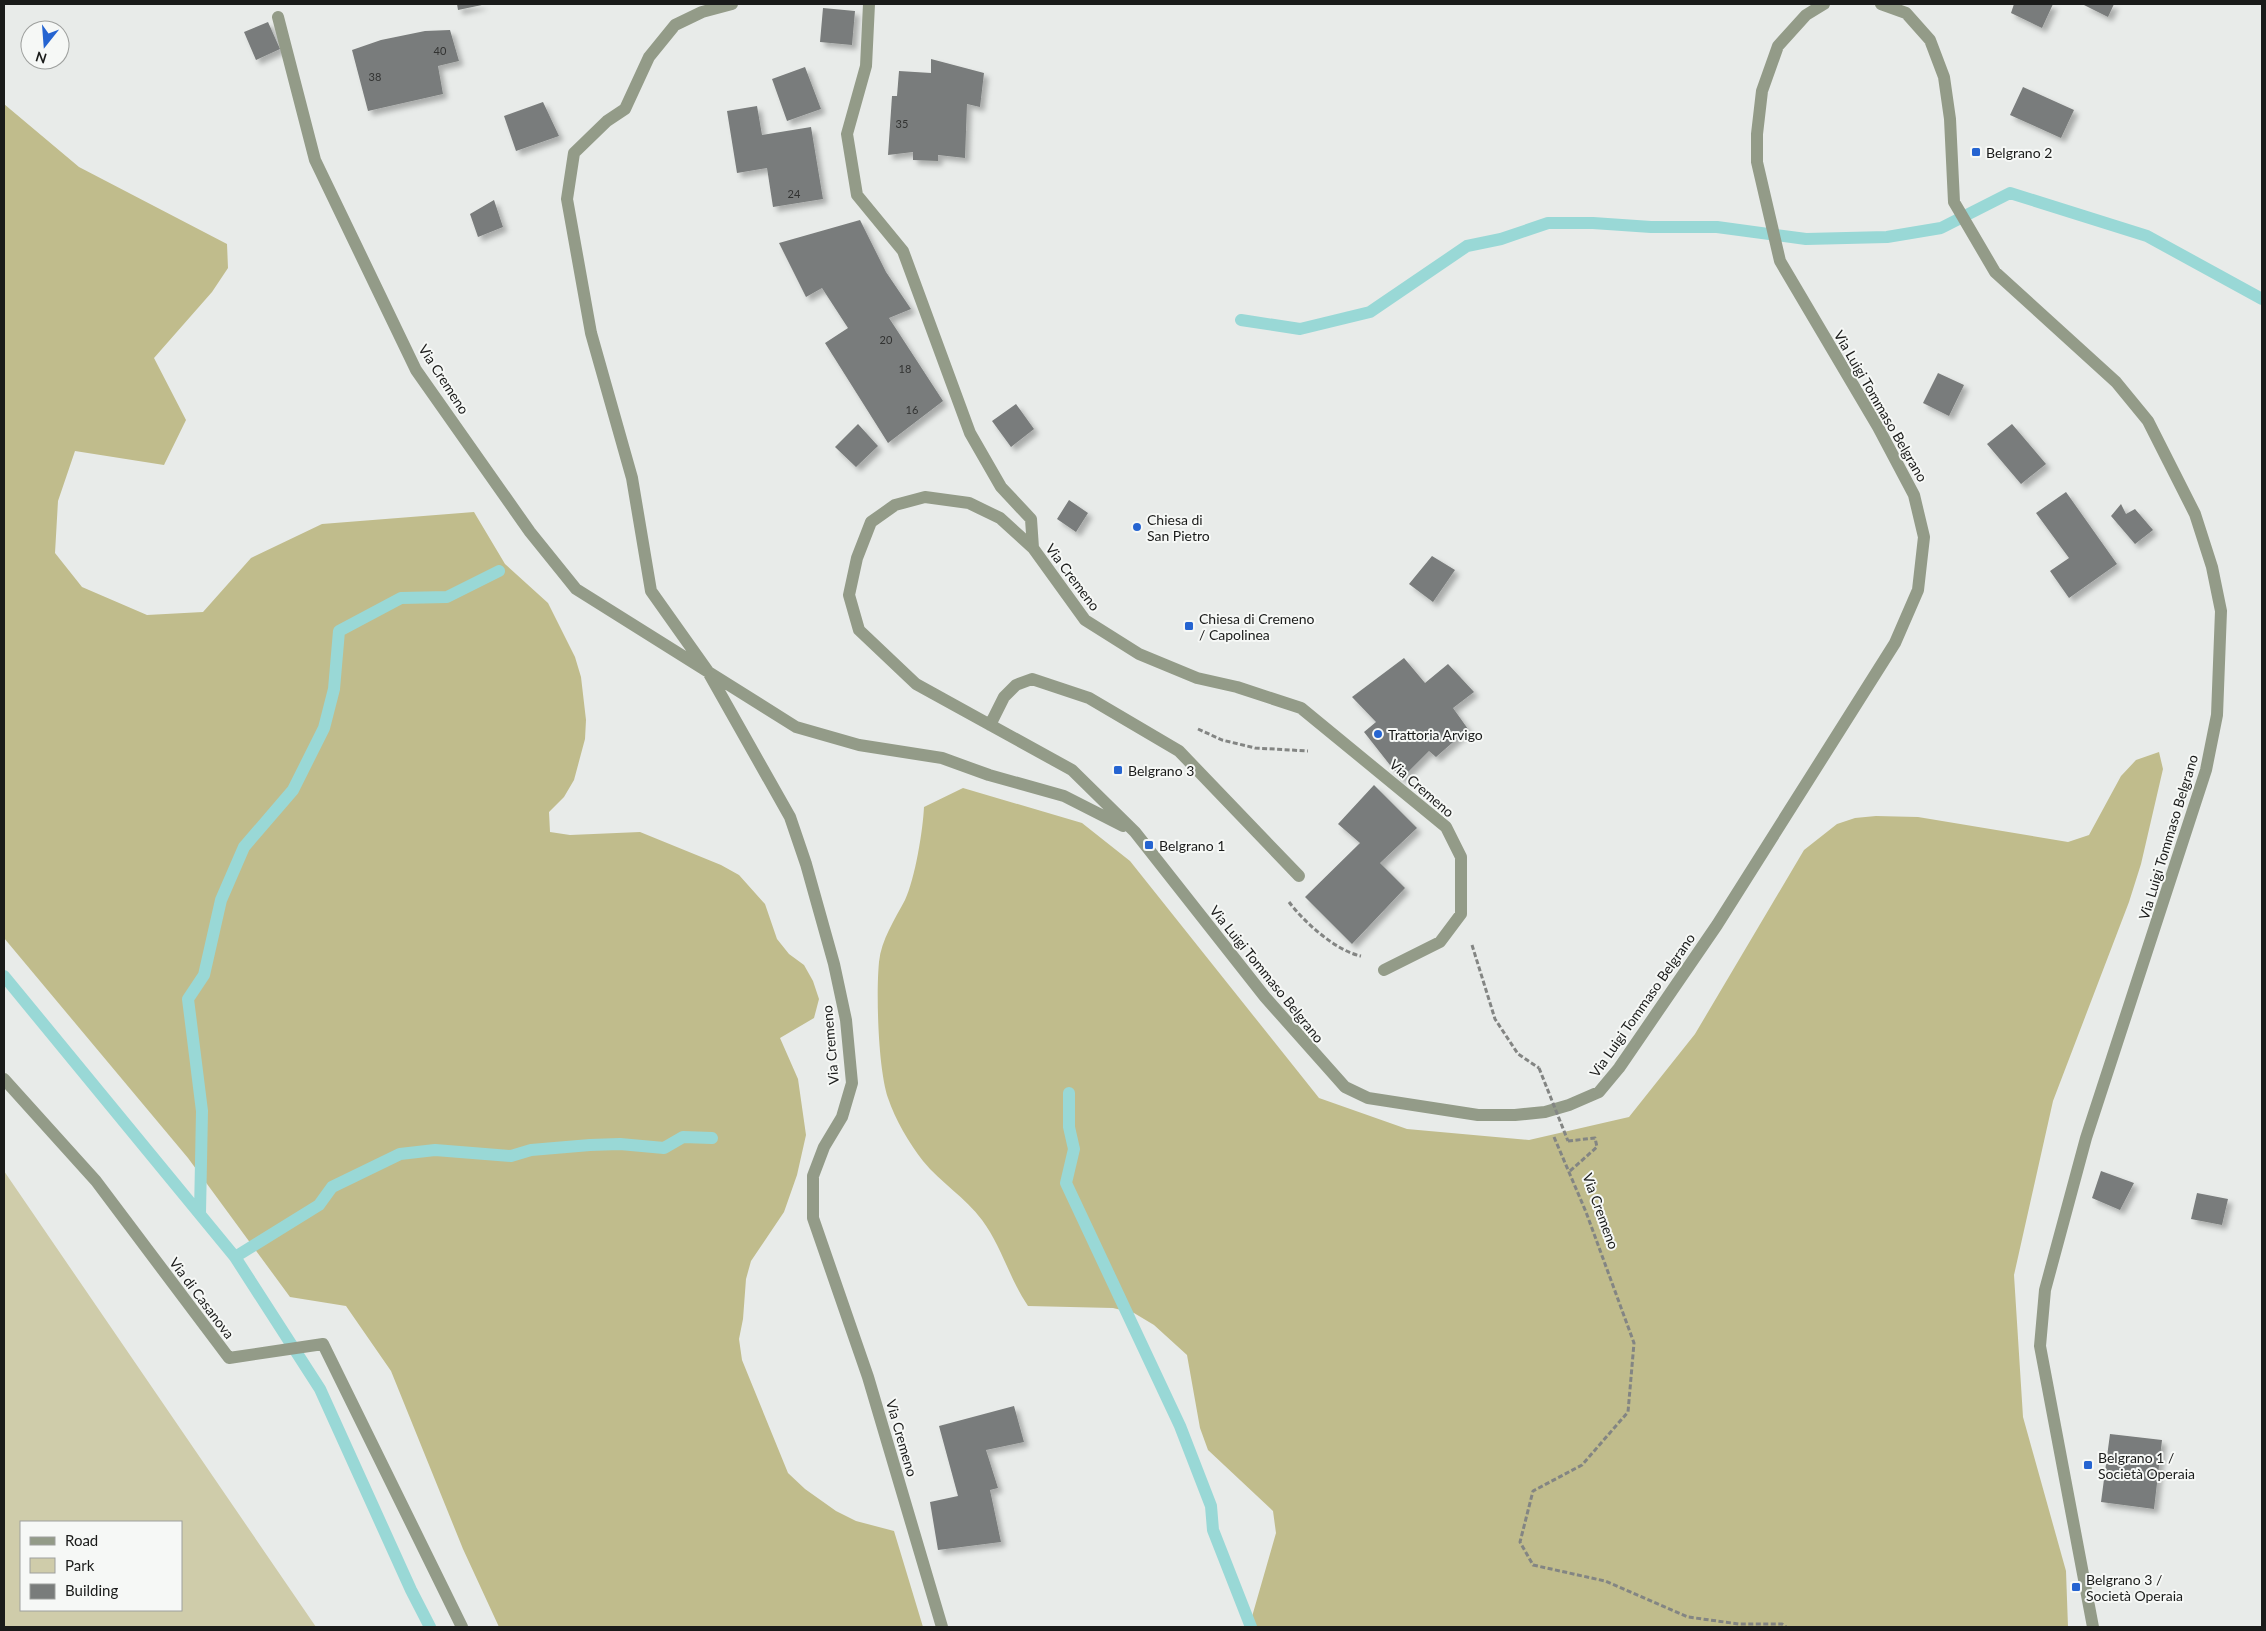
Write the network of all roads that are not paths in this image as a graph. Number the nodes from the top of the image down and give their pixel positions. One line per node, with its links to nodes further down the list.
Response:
1 (732, 4): 7 (street, Via Cremeno)
2 (869, 4): 6 (street, Via Cremeno)
3 (1824, 4): 9 (street, Via Luigi Tommaso Belgrano)
4 (1881, 4): 15 (street, Via Luigi Tommaso Belgrano)
5 (278, 17): 7 (street, Via Cremeno)
6 (1033, 548): 8 (street, Via Luigi Tommaso Belgrano); 11 (street, Via Cremeno)
7 (707, 670): 9 (street, Via Cremeno); 14 (street, Via Cremeno)
8 (990, 725): 9 (street, Via Luigi Tommaso Belgrano); 10 (street)
9 (1135, 832)
10 (1299, 876)
11 (1384, 970)
12 (4, 1079): 13 (street, Via di Casanova)
13 (462, 1627)
14 (942, 1627)
15 (2093, 1627)

